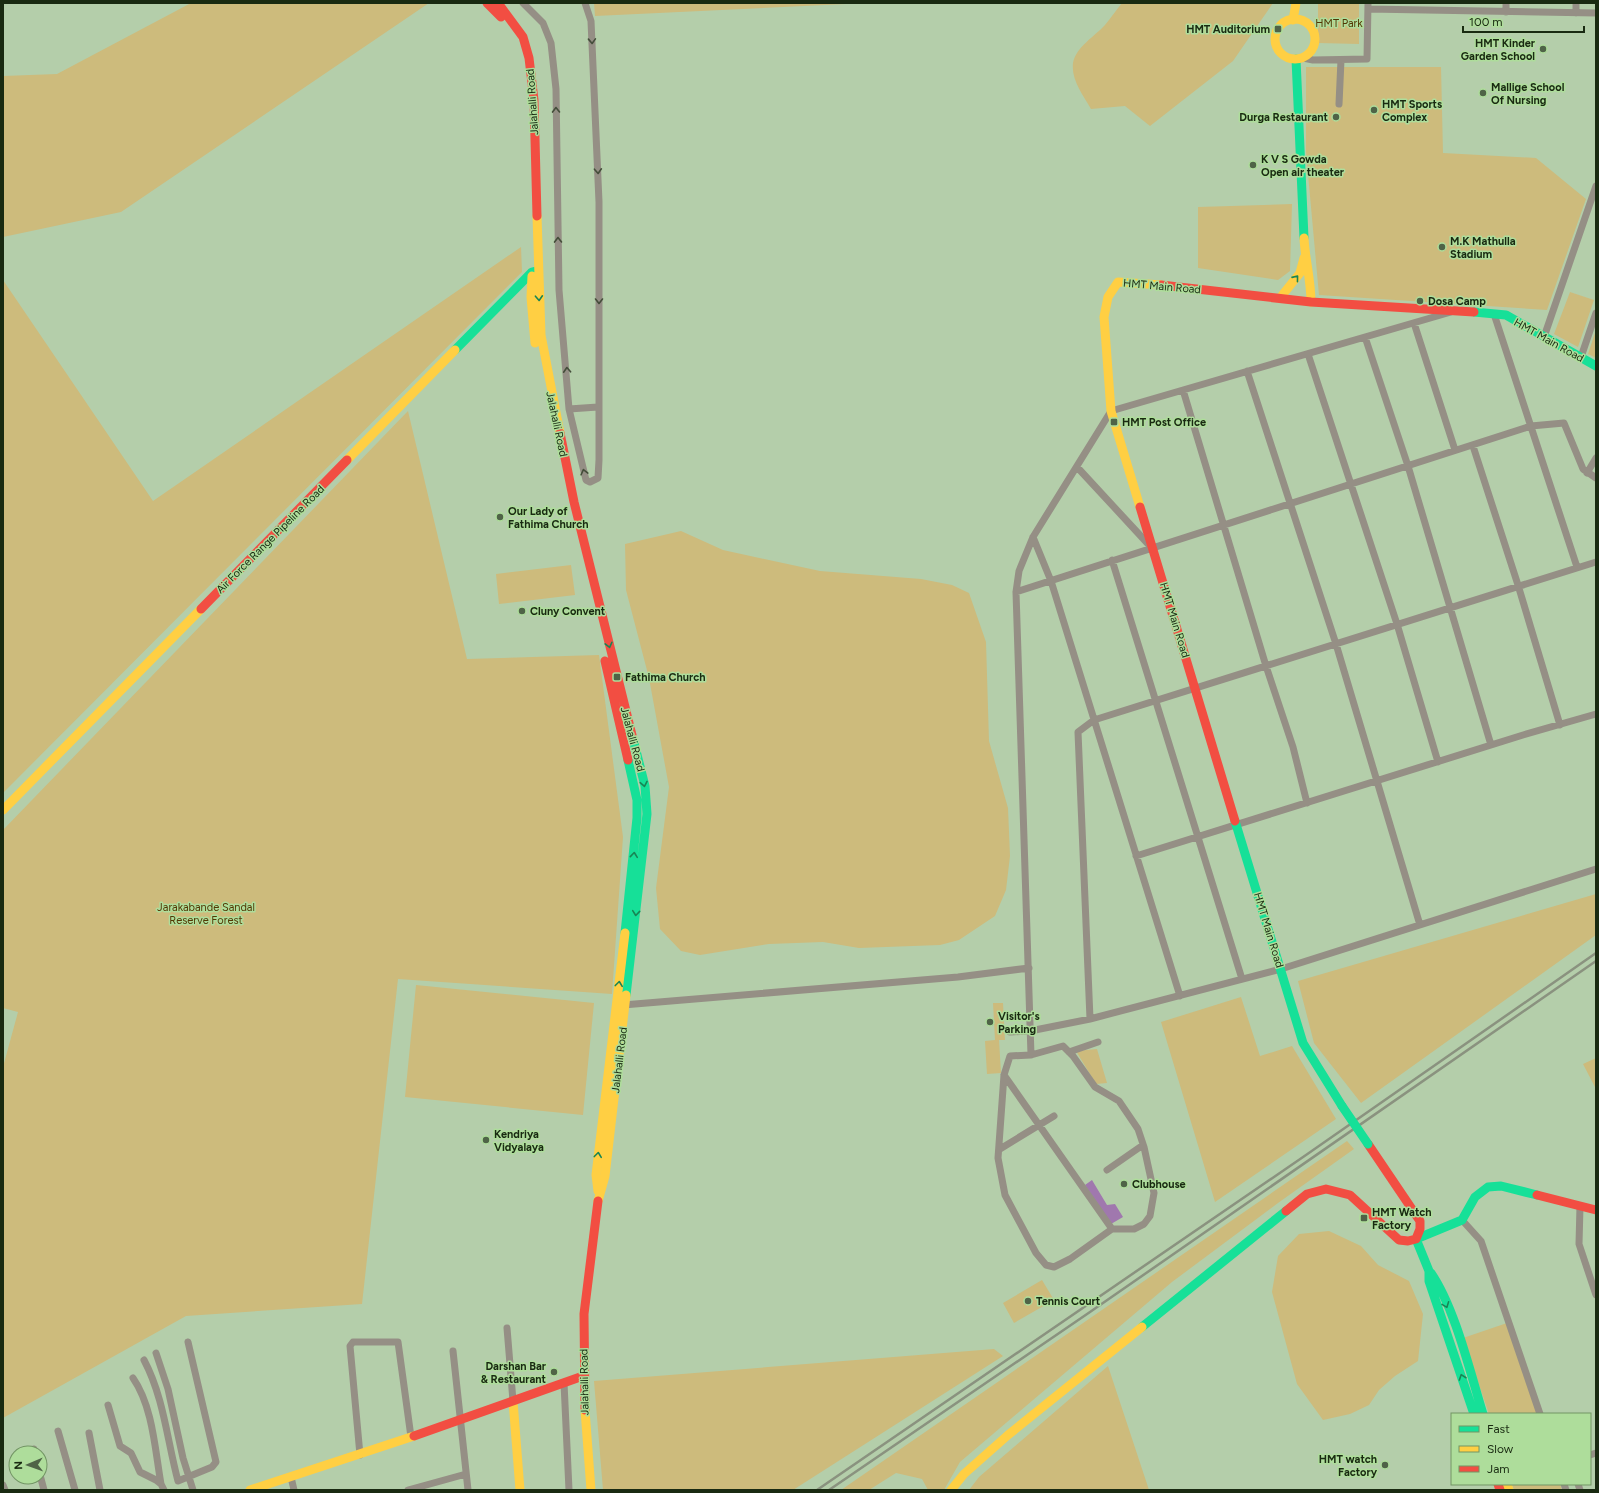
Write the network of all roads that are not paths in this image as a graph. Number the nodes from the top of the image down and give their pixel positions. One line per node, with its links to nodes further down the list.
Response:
1 (487, 3): 18 (street, Jalahalli Road)
2 (498, 3): 18 (street, Jalahalli Road)
3 (522, 3): 33 (street, one-way to 3)
4 (585, 3): 32 (street, one-way to 32)
5 (1296, 3): 12 (street)
6 (1506, 3): 9 (street)
7 (1576, 3): 10 (street)
8 (1368, 6): 9 (street); 14 (street)
9 (1506, 12): 10 (street)
10 (1576, 13): 11 (street)
11 (1596, 13)
12 (1293, 20): 13 (street); 13 (street)
13 (1300, 58): 14 (street); 17 (street)
14 (1341, 60): 15 (street)
15 (1339, 104)
16 (1596, 186): 26 (street)
17 (1305, 254): 19 (street, one-way to 17); 20 (street)
18 (535, 272): 67 (street, Air Force Range Pipeline Road); 77 (street, Jalahalli Road)
19 (1280, 298): 20 (street, HMT Main Road); 34 (street, HMT Main Road)
20 (1311, 302): 21 (street, HMT Main Road)
21 (1456, 310): 23 (street, HMT Main Road); 24 (street)
22 (1596, 313): 28 (street)
23 (1494, 314): 26 (street, HMT Main Road); 35 (street)
24 (1414, 323): 25 (street); 37 (street)
25 (1365, 337): 27 (street); 39 (street)
26 (1544, 337): 28 (street, HMT Main Road)
27 (1308, 354): 30 (street); 43 (street)
28 (1581, 358): 29 (street, HMT Main Road)
29 (1596, 366)
30 (1247, 371): 31 (street); 44 (street)
31 (1182, 390): 34 (street); 45 (street)
32 (598, 408): 33 (street); 33 (street, one-way to 33)
33 (569, 409)
34 (1111, 411): 40 (street); 47 (street, HMT Main Road)
35 (1531, 426): 36 (street); 41 (street); 50 (street)
36 (1473, 446): 37 (street); 52 (street)
37 (1455, 450): 39 (street)
38 (1596, 458): 41 (street)
39 (1408, 466): 43 (street); 54 (street)
40 (1077, 467): 46 (street); 47 (street)
41 (1588, 473): 42 (street)
42 (1596, 478)
43 (1351, 484): 44 (street); 55 (street)
44 (1291, 503): 45 (street); 56 (street)
45 (1224, 524): 47 (street); 57 (street)
46 (1032, 537): 51 (street); 53 (street)
47 (1152, 547): 48 (street); 58 (street, HMT Main Road)
48 (1112, 560): 51 (street); 59 (street)
49 (1596, 562): 50 (street)
50 (1577, 567): 52 (street)
51 (1051, 581): 53 (street); 61 (street)
52 (1518, 586): 54 (street); 62 (street)
53 (1016, 592): 73 (street)
54 (1450, 608): 55 (street); 63 (street)
55 (1397, 624): 56 (street); 64 (street)
56 (1336, 644): 57 (street); 65 (street)
57 (1266, 666): 58 (street); 66 (street)
58 (1196, 688): 59 (street); 68 (street, HMT Main Road)
59 (1156, 701): 61 (street); 69 (street)
60 (1596, 714): 62 (street)
61 (1094, 720): 70 (street); 78 (street)
62 (1560, 725): 63 (street)
63 (1491, 745): 64 (street)
64 (1438, 762): 65 (street)
65 (1378, 781): 66 (street); 72 (street)
66 (1307, 803): 68 (street)
67 (3, 810)
68 (1238, 825): 69 (street); 74 (street, HMT Main Road)
69 (1198, 837): 70 (street); 75 (street)
70 (1136, 856): 76 (street)
71 (1596, 869): 72 (street)
72 (1420, 925): 74 (street)
73 (1029, 968): 77 (street); 79 (street)
74 (1281, 969): 75 (street); 94 (street, HMT Main Road, bridge)
75 (1242, 979): 76 (street)
76 (1180, 996): 78 (street)
77 (621, 1005): 102 (street, Jalahalli Road)
78 (1090, 1019): 79 (street)
79 (1030, 1031): 80 (street); 83 (street)
80 (1010, 1032)
81 (1098, 1042): 82 (street)
82 (1069, 1052): 83 (street); 87 (street)
83 (1031, 1055): 84 (street)
84 (1004, 1074): 86 (street); 88 (street)
85 (1054, 1116): 86 (street)
86 (1039, 1125): 88 (street); 93 (street)
87 (1143, 1145): 89 (street); 93 (street)
88 (1000, 1149): 93 (street)
89 (1107, 1170)
90 (1580, 1206): 91 (street); 92 (street); 96 (street)
91 (1596, 1210)
92 (1462, 1220): 94 (street); 109 (street)
93 (1112, 1229)
94 (1416, 1239): 95 (street); 131 (street)
95 (1429, 1271): 107 (street, one-way to 95); 108 (street, one-way to 108)
96 (1596, 1295)
97 (507, 1328): 105 (street)
98 (188, 1342): 117 (street)
99 (453, 1351): 110 (street)
100 (156, 1353): 117 (street)
101 (144, 1360): 117 (street)
102 (583, 1376): 104 (street); 130 (street, Jalahalli Road)
103 (133, 1378): 119 (street)
104 (564, 1383): 105 (street); 129 (street)
105 (513, 1401): 110 (street); 128 (street)
106 (108, 1405): 119 (street)
107 (1474, 1413)
108 (1484, 1413)
109 (1540, 1413)
110 (459, 1421): 113 (street); 115 (street)
111 (58, 1431): 121 (street)
112 (88, 1433): 122 (street)
113 (410, 1437): 114 (street); 114 (street)
114 (360, 1454): 116 (street)
115 (466, 1474): 126 (street); 127 (street)
116 (291, 1476): 124 (street); 125 (street)
117 (189, 1478): 123 (street)
118 (3, 1485): 120 (street)
119 (163, 1487)
120 (5, 1490)
121 (75, 1490)
122 (100, 1490)
123 (193, 1490)
124 (250, 1490)
125 (294, 1490)
126 (408, 1490)
127 (468, 1490)
128 (520, 1490)
129 (569, 1490)
130 (591, 1490)
131 (951, 1490)

